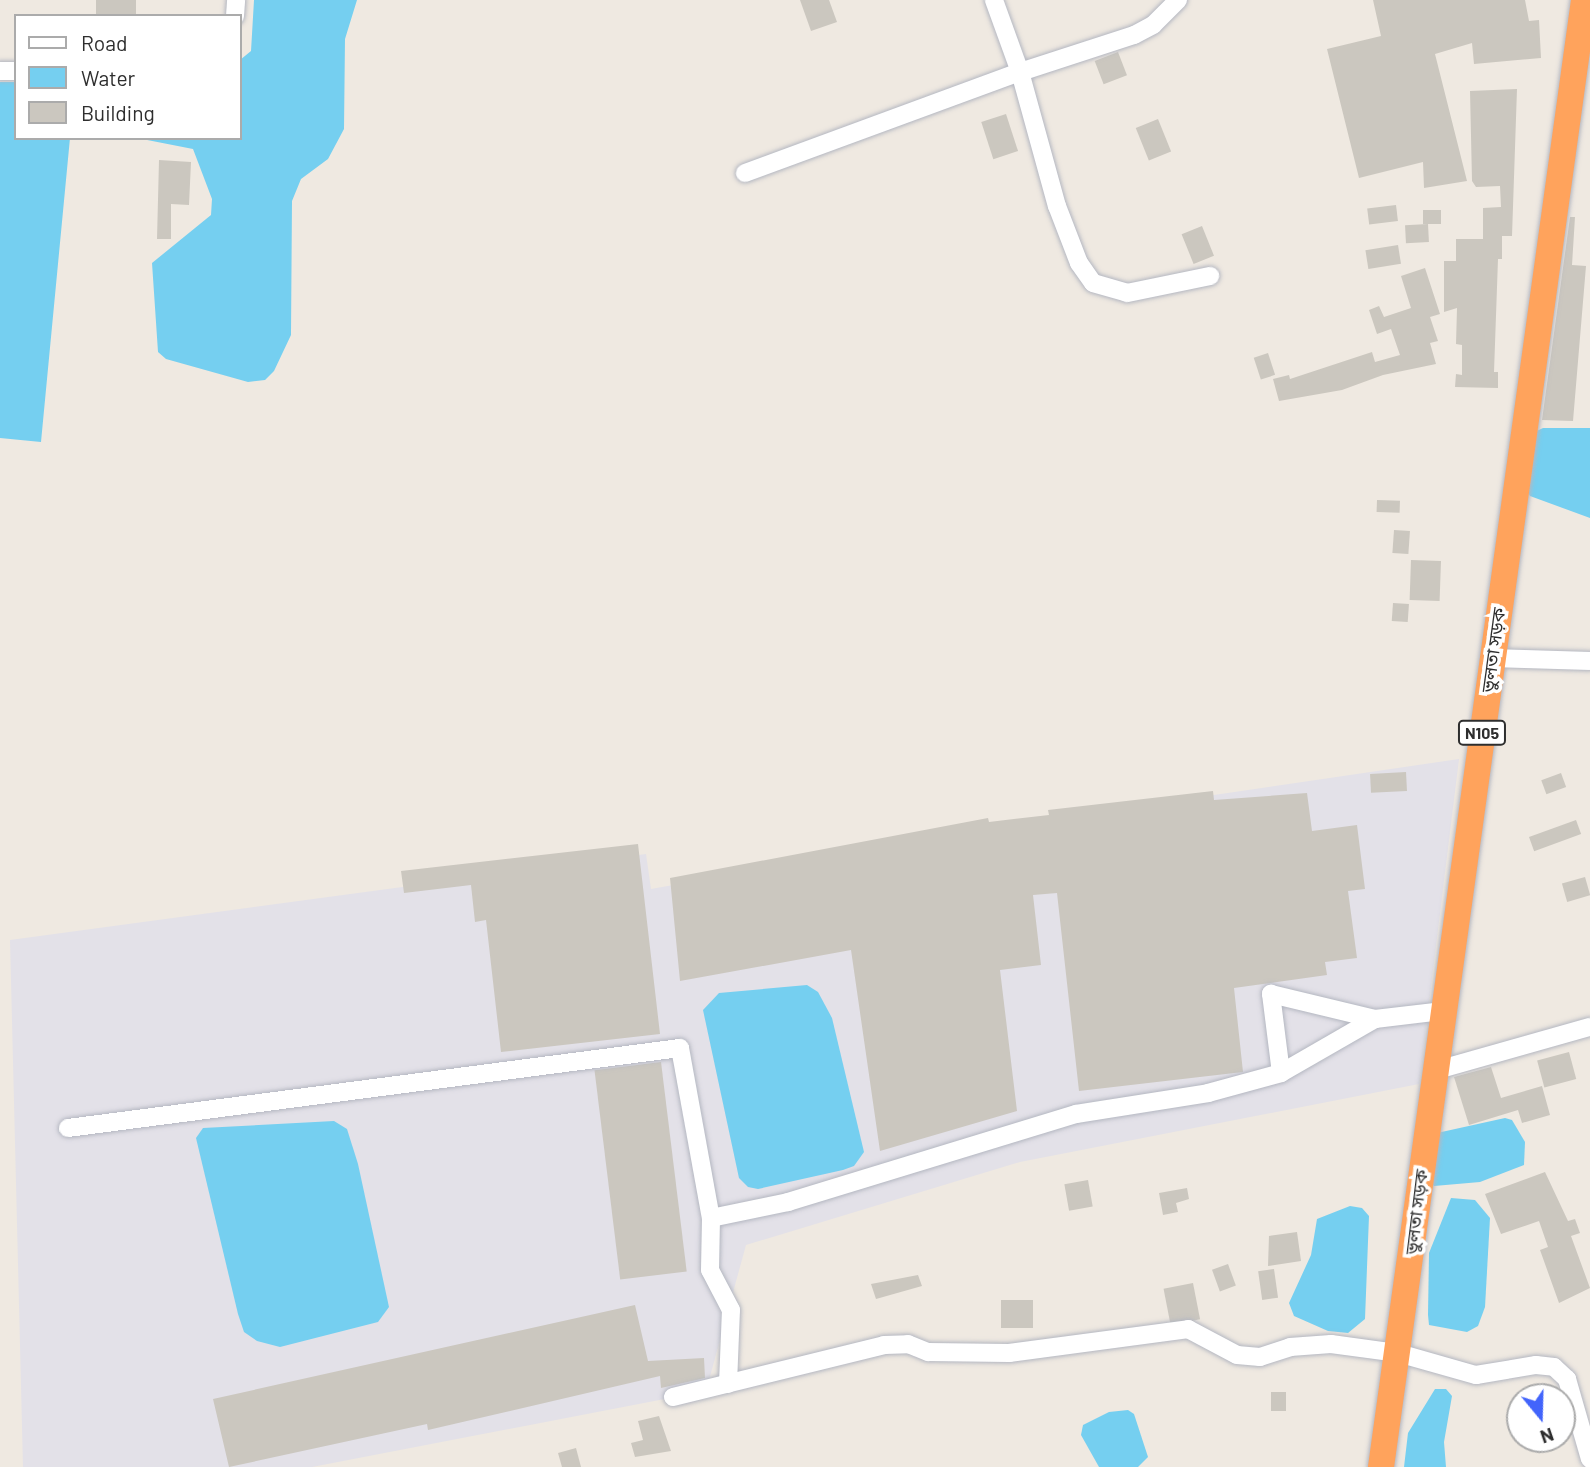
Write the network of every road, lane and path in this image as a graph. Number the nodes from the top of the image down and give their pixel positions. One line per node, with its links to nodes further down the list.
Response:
1 (994, 0): 4 (street)
2 (1178, 0): 4 (street)
3 (1581, 5): 7 (highway, ভুলতা সড়ক / N105)
4 (1020, 72): 5 (street); 6 (street)
5 (745, 173)
6 (1210, 276)
7 (1492, 657): 8 (street); 9 (highway, ভুলতা সড়ক / N105)
8 (1590, 662)
9 (1442, 1012): 10 (street); 12 (highway, ভুলতা সড়ক / N105)
10 (1375, 1020): 13 (street); 13 (street)
11 (1590, 1027): 12 (street)
12 (1434, 1071): 16 (highway, ভুলতা সড়ক / N105)
13 (1281, 1073): 15 (street)
14 (68, 1128): 15 (street)
15 (711, 1219): 17 (street)
16 (1398, 1353): 17 (street); 19 (street); 20 (highway, ভুলতা সড়ক / N105)
17 (728, 1384): 18 (street)
18 (673, 1397)
19 (1590, 1459)
20 (1381, 1467)

